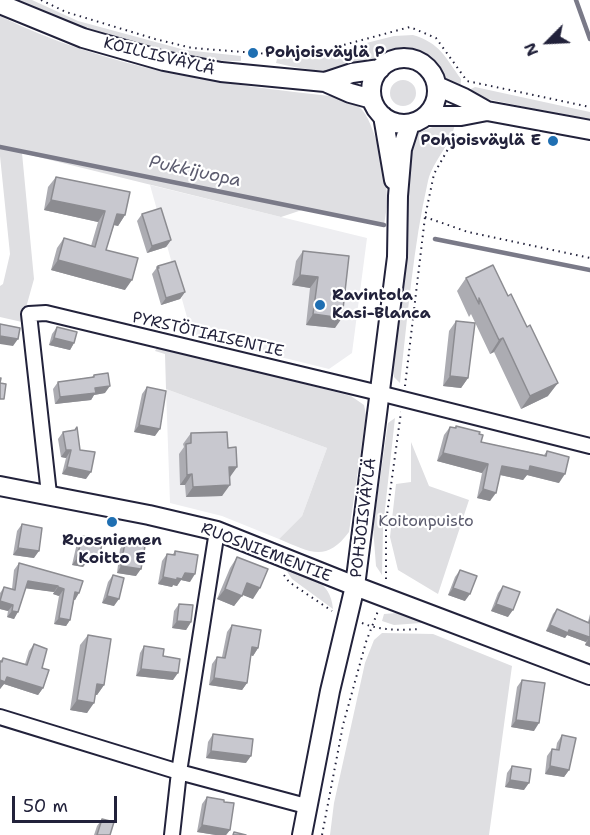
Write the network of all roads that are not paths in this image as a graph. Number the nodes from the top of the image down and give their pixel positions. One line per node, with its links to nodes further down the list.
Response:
1 (0, 4): 3 (main road, KOILLISVÄYLÄ)
2 (380, 69): 3 (main road, KOILLISVÄYLÄ); 4 (main road); 6 (main road)
3 (325, 82): 6 (main road, KOILLISVÄYLÄ)
4 (437, 86): 5 (main road); 8 (main road)
5 (464, 98): 8 (main road); 10 (main road)
6 (372, 99): 7 (main road)
7 (383, 116): 9 (main road); 11 (main road, POHJOISVÄYLÄ)
8 (427, 116): 9 (main road)
9 (410, 124): 11 (main road, POHJOISVÄYLÄ)
10 (590, 130)
11 (398, 196): 12 (main road, POHJOISVÄYLÄ)
12 (379, 393): 13 (street, PYRSTÖTIAISENTIE); 15 (street, PYRSTÖTIAISENTIE); 17 (main road, POHJOISVÄYLÄ)
13 (590, 446)
14 (0, 486): 15 (main road, RUOSNIEMENTIE)
15 (49, 494): 16 (main road, RUOSNIEMENTIE)
16 (217, 531): 17 (main road, RUOSNIEMENTIE); 20 (street)
17 (355, 586): 18 (main road, RUOSNIEMENTIE); 21 (main road, POHJOISVÄYLÄ)
18 (590, 675)
19 (0, 717): 20 (street)
20 (179, 772): 21 (street); 22 (street)
21 (306, 806): 23 (main road, POHJOISVÄYLÄ)
22 (172, 835)
23 (302, 835)

